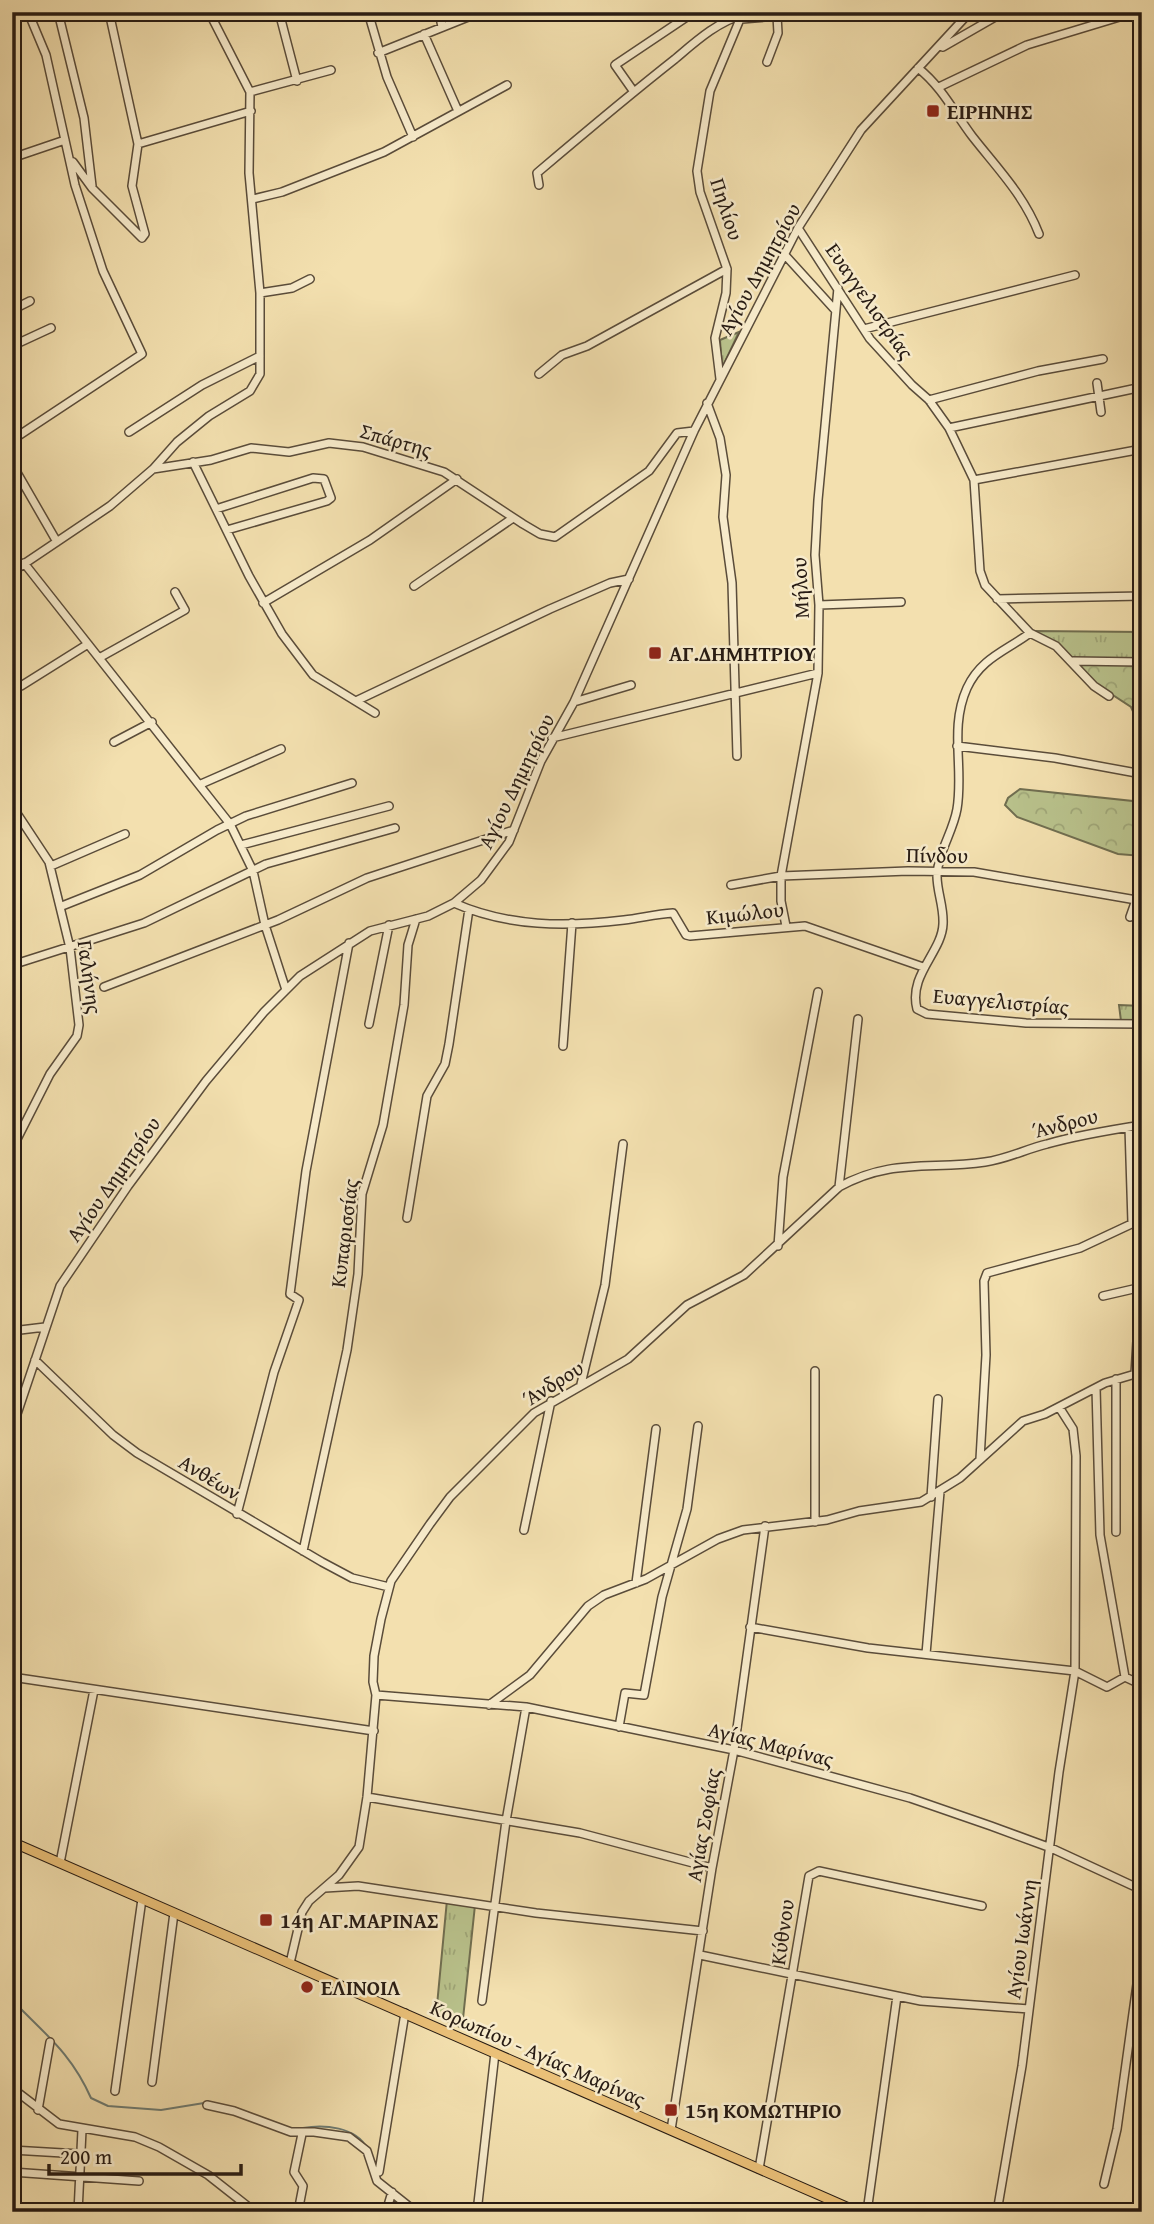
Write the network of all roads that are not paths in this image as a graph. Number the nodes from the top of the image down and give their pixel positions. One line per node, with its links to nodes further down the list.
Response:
1 (28, 12): 29 (street)
2 (58, 12): 34 (street)
3 (109, 12): 30 (street)
4 (209, 12): 24 (street)
5 (279, 12): 21 (street)
6 (368, 12): 17 (street)
7 (439, 12): 14 (street)
8 (694, 12): 25 (street)
9 (970, 12): 16 (street, Αγίου Δημητρίου)
10 (1004, 12): 16 (street)
11 (1136, 12): 23 (street)
12 (473, 15): 14 (street)
13 (743, 15): 18 (street); 25 (street); 39 (street, Πηλίου)
14 (442, 27): 15 (street)
15 (424, 34): 17 (street); 27 (street)
16 (936, 50): 19 (street, Αγίου Δημητρίου)
17 (378, 53): 28 (street)
18 (767, 62)
19 (918, 68): 23 (street); 36 (street, Αγίου Δημητρίου)
20 (331, 70): 21 (street)
21 (297, 81): 24 (street)
22 (507, 85): 27 (street)
23 (939, 87): 37 (street)
24 (250, 92): 26 (street)
25 (634, 92): 33 (street)
26 (251, 111): 30 (street); 35 (street)
27 (458, 111): 28 (street)
28 (413, 137): 35 (street)
29 (65, 140): 31 (street); 32 (street)
30 (138, 144): 34 (street)
31 (12, 158)
32 (72, 160): 34 (street); 63 (street)
33 (539, 185)
34 (92, 188)
35 (253, 199): 43 (street)
36 (798, 228): 38 (street, Αγίου Δημητρίου); 42 (street, Ευαγγελιστρίας)
37 (1040, 234)
38 (784, 254): 46 (street); 53 (street, Αγίου Δημητρίου)
39 (727, 269): 52 (street); 53 (street, Πηλίου)
40 (1075, 275): 48 (street)
41 (310, 279): 43 (street)
42 (838, 287): 46 (street, Μήλου); 48 (street, Ευαγγελιστρίας)
43 (260, 293): 50 (street)
44 (30, 302): 45 (street)
45 (12, 310)
46 (835, 310): 83 (street, Μήλου)
47 (51, 328): 49 (street)
48 (864, 329): 57 (street, Ευαγγελιστρίας)
49 (12, 346)
50 (260, 356): 62 (street); 67 (street)
51 (1103, 359): 57 (street)
52 (539, 374)
53 (720, 380): 58 (street, Αγίου Δημητρίου)
54 (1097, 383): 56 (street)
55 (1142, 387): 56 (street)
56 (1099, 396): 59 (street); 60 (street)
57 (929, 400): 60 (street, Ευαγγελιστρίας)
58 (708, 403): 61 (street, Αγίου Δημητρίου); 92 (street)
59 (1101, 412)
60 (949, 428): 69 (street, Ευαγγελιστρίας)
61 (694, 431): 71 (street, Σπάρτης); 76 (street, Αγίου Δημητρίου)
62 (129, 432)
63 (12, 440)
64 (1142, 449): 69 (street)
65 (193, 462): 67 (street, Σπάρτης); 68 (street, Σπάρτης); 70 (street)
66 (12, 464): 73 (street)
67 (153, 469): 73 (street)
68 (457, 479): 71 (street, Σπάρτης); 82 (street)
69 (974, 481): 80 (street, Ευαγγελιστρίας)
70 (216, 509): 72 (street); 72 (street)
71 (513, 518): 77 (street)
72 (227, 530): 82 (street)
73 (57, 542): 74 (street)
74 (24, 564): 75 (street); 85 (street)
75 (12, 572)
76 (629, 579): 94 (street); 95 (street, Αγίου Δημητρίου)
77 (414, 586)
78 (175, 592): 86 (street)
79 (1142, 596): 80 (street)
80 (997, 599): 84 (street, Ευαγγελιστρίας)
81 (901, 602): 83 (street)
82 (263, 603): 94 (street)
83 (819, 605): 89 (street, Μήλου)
84 (1030, 633): 87 (street); 100 (street, Ευαγγελιστρίας)
85 (88, 644): 86 (street); 91 (street)
86 (99, 657): 97 (street)
87 (1073, 661): 88 (street); 93 (street)
88 (1142, 662)
89 (818, 673): 92 (street); 116 (street, Μήλου)
90 (631, 685): 95 (street)
91 (21, 686)
92 (735, 692): 98 (street); 102 (street)
93 (1109, 696)
94 (358, 700): 96 (street)
95 (574, 702): 98 (street, Αγίου Δημητρίου)
96 (375, 713)
97 (152, 722): 99 (street); 105 (street)
98 (552, 738): 110 (street, Αγίου Δημητρίου)
99 (114, 743)
100 (957, 746): 103 (street); 115 (street, Ευαγγελιστρίας)
101 (281, 749): 105 (street)
102 (737, 756)
103 (1142, 774)
104 (352, 783): 108 (street)
105 (201, 784): 108 (street)
106 (12, 806): 113 (street, Γαλήνης)
107 (389, 806): 112 (street)
108 (230, 824): 112 (street); 120 (street)
109 (395, 828): 114 (street)
110 (515, 829): 119 (street, Αγίου Δημητρίου); 125 (street)
111 (125, 834): 113 (street)
112 (241, 845): 114 (street)
113 (51, 866): 120 (street, Γαλήνης)
114 (253, 871): 125 (street); 129 (street)
115 (937, 871): 116 (street, Πίνδου); 118 (street, Πίνδου); 131 (street, Ευαγγελιστρίας)
116 (781, 876): 117 (street, Πίνδου); 127 (street, Μήλου)
117 (731, 886)
118 (1139, 901): 122 (street)
119 (454, 903): 121 (street, Κιμώλου); 123 (street, Αγίου Δημητρίου)
120 (62, 906): 129 (street, Γαλήνης)
121 (468, 909): 124 (street, Κιμώλου); 144 (street)
122 (1130, 917)
123 (416, 919): 126 (street, Αγίου Δημητρίου); 173 (street, Κυπαρισσίας)
124 (572, 923): 127 (street, Κιμώλου); 138 (street)
125 (265, 925): 132 (street); 133 (street)
126 (389, 925): 128 (street, Αγίου Δημητρίου); 136 (street)
127 (786, 926): 131 (street, Κιμώλου)
128 (348, 943): 133 (street, Αγίου Δημητρίου); 168 (street)
129 (70, 948): 130 (street); 142 (street, Γαλήνης)
130 (12, 965)
131 (923, 967): 137 (street, Ευαγγελιστρίας)
132 (104, 987)
133 (286, 990): 150 (street, Αγίου Δημητρίου)
134 (818, 992): 147 (street)
135 (858, 1019): 143 (street)
136 (369, 1024)
137 (1142, 1024)
138 (563, 1046)
139 (1142, 1125): 140 (street, Άνδρου)
140 (1129, 1127): 143 (street, Άνδρου); 146 (street)
141 (623, 1144): 157 (street)
142 (12, 1149)
143 (839, 1188): 147 (street, Άνδρου)
144 (407, 1219)
145 (1142, 1219): 146 (street)
146 (1132, 1223): 165 (street)
147 (778, 1246): 157 (street, Άνδρου)
148 (1142, 1287): 149 (street)
149 (1103, 1296)
150 (46, 1326): 151 (street); 153 (street, Αγίου Δημητρίου)
151 (12, 1331)
152 (1142, 1331): 155 (street)
153 (35, 1360): 163 (street, Αγίου Δημητρίου); 168 (street, Ανθέων)
154 (815, 1371): 169 (street)
155 (1138, 1373): 156 (street)
156 (1116, 1379): 158 (street); 172 (street)
157 (581, 1384): 160 (street, Άνδρου)
158 (1096, 1388): 161 (street); 181 (street)
159 (938, 1399): 167 (street)
160 (551, 1401): 171 (street); 176 (street, Άνδρου)
161 (1059, 1407): 165 (street); 179 (street, Αγίου Ιωάννη)
162 (698, 1426): 174 (street)
163 (12, 1429)
164 (656, 1429): 175 (street)
165 (979, 1460): 166 (street)
166 (940, 1492): 167 (street); 178 (street)
167 (931, 1497): 169 (street)
168 (237, 1514): 173 (street, Ανθέων)
169 (815, 1522): 170 (street)
170 (765, 1527): 174 (street); 177 (street, Αγίας Σοφίας)
171 (524, 1530)
172 (1116, 1532)
173 (303, 1551): 176 (street, Ανθέων)
174 (673, 1563): 175 (street); 187 (street)
175 (636, 1583): 185 (street)
176 (389, 1587): 184 (street, Άνδρου)
177 (750, 1627): 178 (street); 189 (street, Αγίας Σοφίας)
178 (926, 1654): 179 (street)
179 (1075, 1671): 181 (street); 193 (street, Αγίου Ιωάννη)
180 (12, 1677): 183 (street)
181 (1125, 1677): 182 (street)
182 (1142, 1685)
183 (94, 1690): 188 (street); 194 (street)
184 (376, 1695): 185 (street, Αγίας Μαρίνας); 188 (street, Άνδρου)
185 (488, 1706): 186 (street, Αγίας Μαρίνας)
186 (526, 1707): 187 (street, Αγίας Μαρίνας); 191 (street)
187 (618, 1727): 189 (street, Αγίας Μαρίνας)
188 (374, 1731): 190 (street, Άνδρου)
189 (734, 1751): 193 (street, Αγίας Μαρίνας); 195 (street, Αγίας Σοφίας)
190 (367, 1797): 191 (street); 196 (street, Άνδρου)
191 (506, 1821): 195 (street); 200 (street)
192 (12, 1842): 194 (main road, Κορωπίου - Αγίας Μαρίνας)
193 (1051, 1848): 197 (street, Αγίας Μαρίνας); 209 (street, Αγίου Ιωάννη)
194 (60, 1863): 198 (main road, Κορωπίου - Αγίας Μαρίνας)
195 (712, 1868): 202 (street, Αγίας Σοφίας)
196 (325, 1888): 200 (street); 205 (street, Άνδρου)
197 (1142, 1889)
198 (142, 1899): 201 (main road, Κορωπίου - Αγίας Μαρίνας); 215 (street)
199 (982, 1906): 206 (street, Κύθνου)
200 (494, 1907): 202 (street); 208 (street)
201 (174, 1913): 205 (main road, Κορωπίου - Αγίας Μαρίνας); 213 (street)
202 (703, 1931): 204 (street, Αγίας Σοφίας)
203 (1142, 1948): 228 (street)
204 (700, 1955): 206 (street); 219 (street, Αγίας Σοφίας)
205 (290, 1963): 210 (main road, Κορωπίου - Αγίας Μαρίνας)
206 (794, 1975): 207 (street); 223 (street, Κύθνου)
207 (897, 1996): 209 (street); 237 (street)
208 (482, 2001)
209 (1029, 2009): 238 (street, Αγίου Ιωάννη)
210 (405, 2014): 212 (main road, Κορωπίου - Αγίας Μαρίνας); 225 (street)
211 (50, 2042): 217 (street)
212 (495, 2053): 219 (main road, Κορωπίου - Αγίας Μαρίνας); 235 (street)
213 (152, 2082)
214 (12, 2088): 217 (street)
215 (115, 2091)
216 (207, 2105): 220 (street)
217 (38, 2110): 218 (street)
218 (82, 2130): 222 (street); 231 (street)
219 (671, 2130): 223 (main road, Κορωπίου - Αγίας Μαρίνας)
220 (302, 2134): 229 (street); 232 (street)
221 (12, 2150): 222 (street)
222 (80, 2154): 226 (street)
223 (759, 2168): 236 (main road, Κορωπίου - Αγίας Μαρίνας)
224 (12, 2172): 226 (street)
225 (379, 2172)
226 (80, 2175): 227 (street); 230 (street)
227 (139, 2181)
228 (1104, 2184)
229 (392, 2192): 233 (street); 234 (street)
230 (78, 2212)
231 (256, 2212)
232 (298, 2212)
233 (386, 2212)
234 (416, 2212)
235 (477, 2212)
236 (858, 2212)
237 (867, 2212)
238 (997, 2212)

